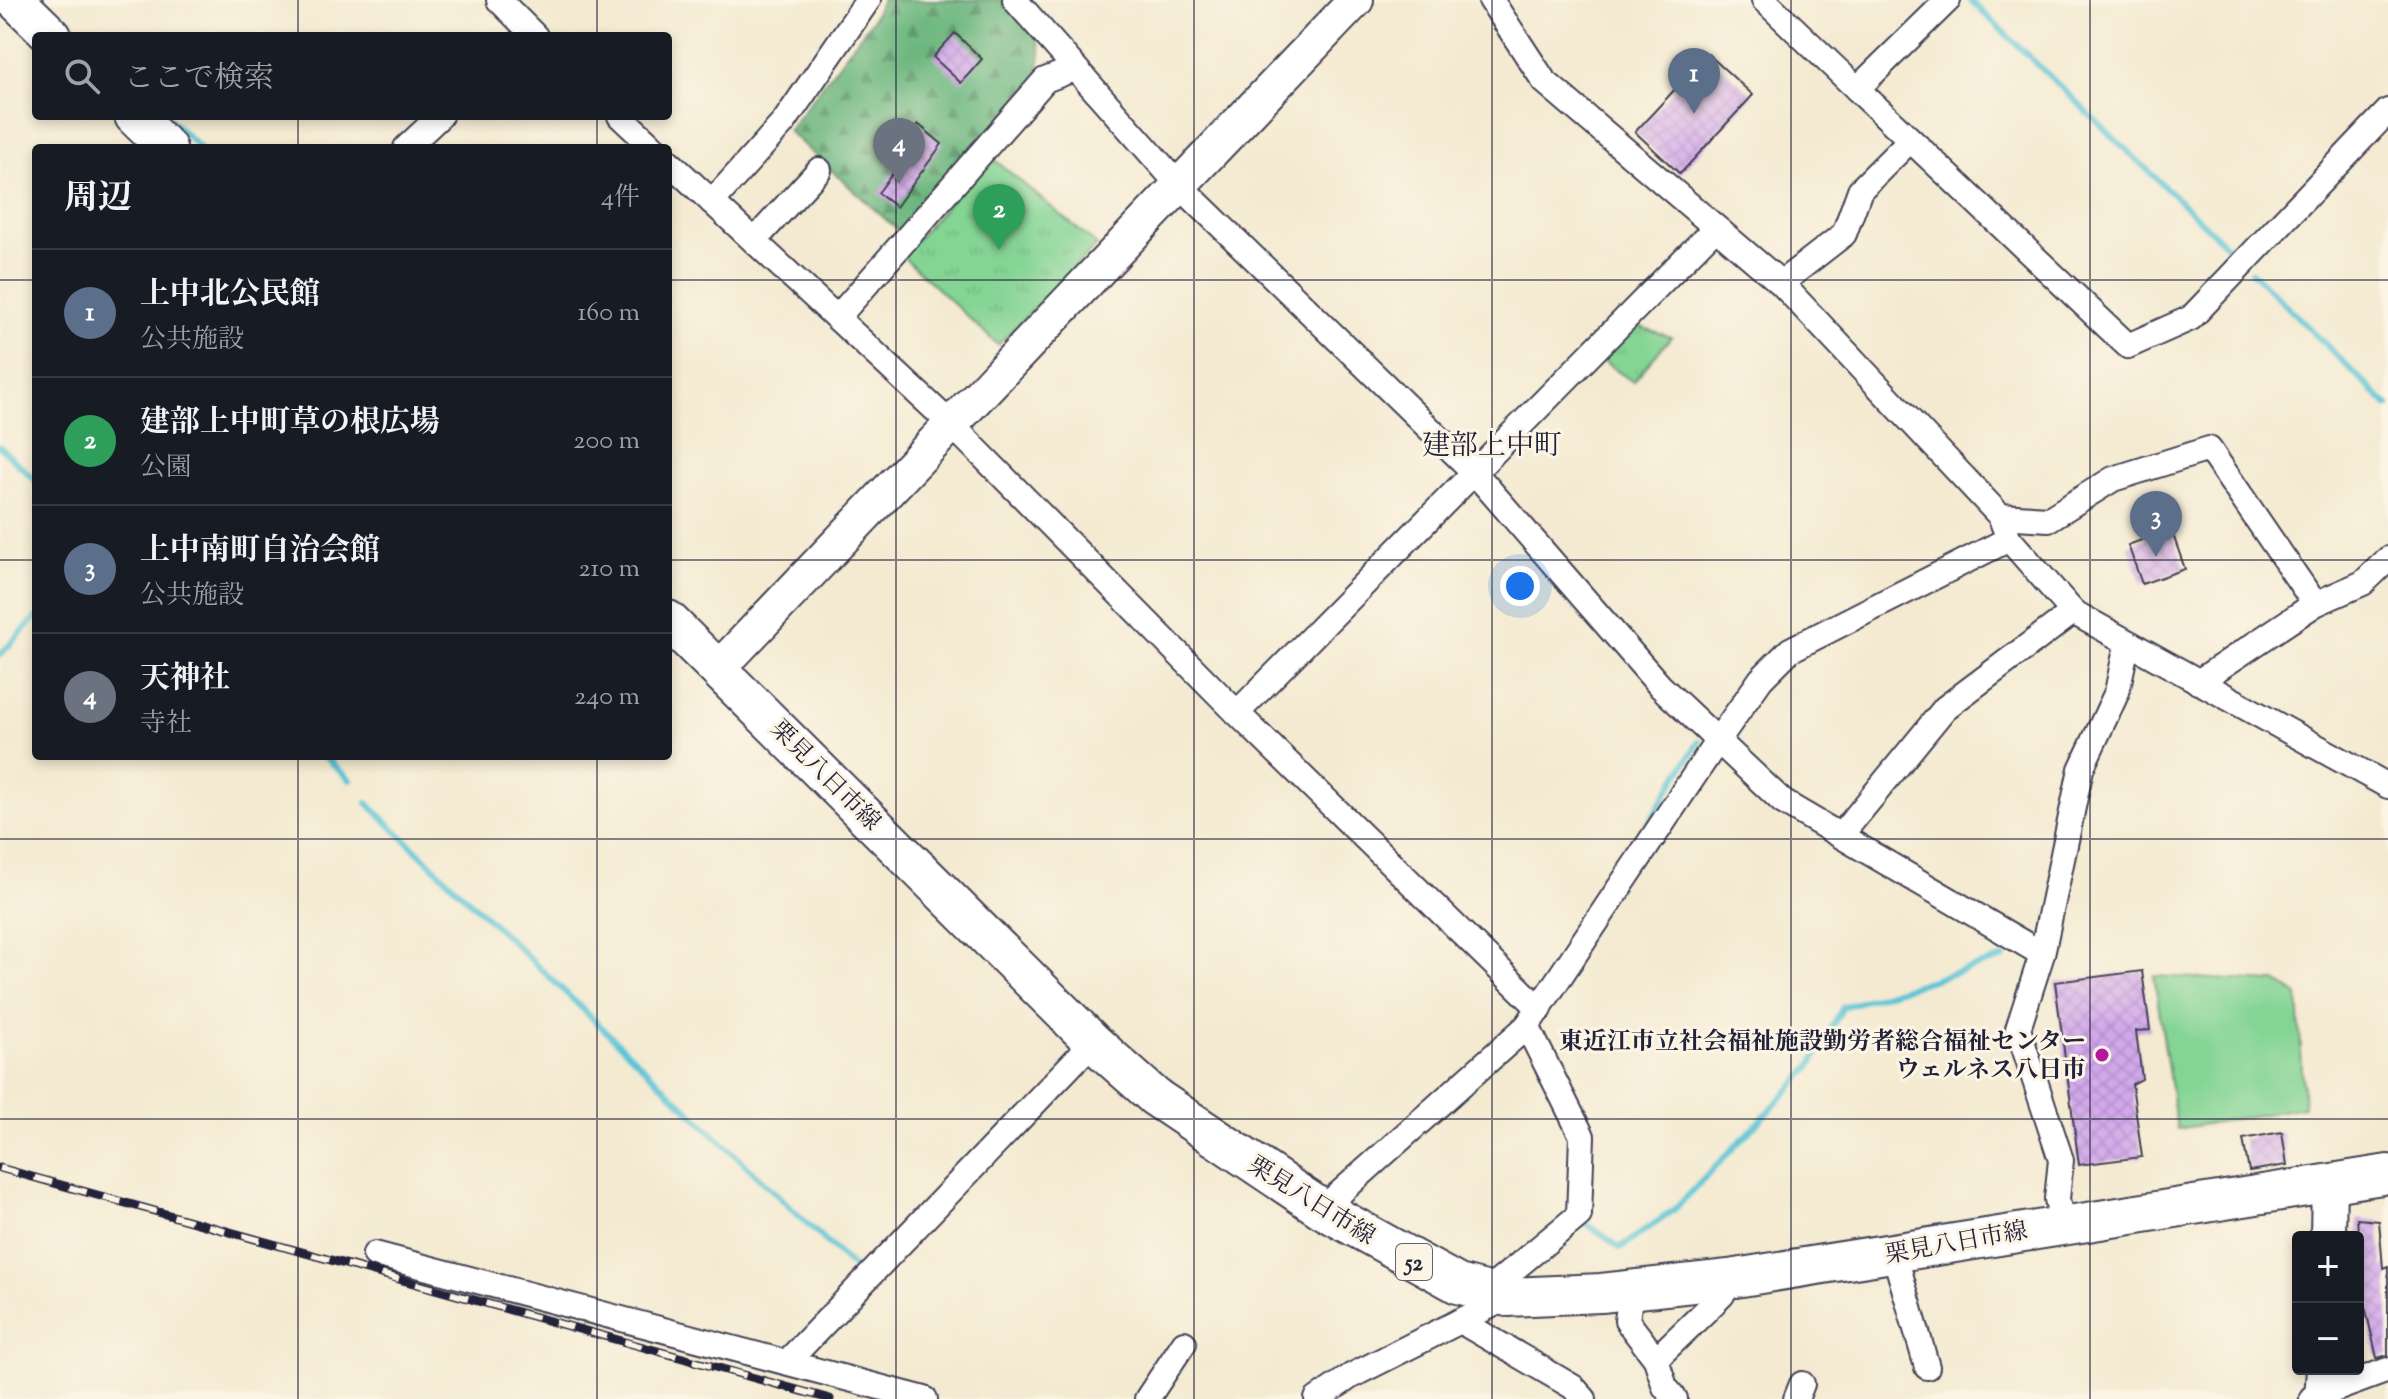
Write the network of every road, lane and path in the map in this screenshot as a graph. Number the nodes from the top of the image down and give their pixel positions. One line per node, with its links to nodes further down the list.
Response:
1 (15, 0): 9 (main road)
2 (499, 0): 10 (street)
3 (868, 0): 24 (street)
4 (1015, 0): 11 (street)
5 (1356, 0): 23 (street)
6 (1491, 0): 25 (street)
7 (1764, 0): 12 (street)
8 (1948, 0): 12 (street)
9 (48, 32)
10 (531, 32)
11 (1074, 69): 23 (street); 28 (street)
12 (1857, 89): 17 (street)
13 (2388, 111): 17 (street)
14 (138, 120): 18 (main road)
15 (436, 120): 19 (street)
16 (624, 120): 20 (street)
17 (1909, 141): 27 (street)
18 (163, 144)
19 (410, 144)
20 (650, 144)
21 (672, 165): 24 (street)
22 (819, 170): 26 (street)
23 (1178, 184): 29 (street); 30 (street)
24 (712, 202): 26 (street)
25 (1715, 228): 27 (street); 30 (street)
26 (754, 241): 28 (street)
27 (1781, 283): 31 (street)
28 (837, 318): 29 (street)
29 (953, 426): 38 (street); 40 (street)
30 (1474, 472): 40 (street); 41 (street)
31 (2000, 516): 32 (street); 34 (street)
32 (2009, 539): 35 (street); 41 (street)
33 (2388, 559): 34 (street)
34 (2315, 604): 39 (street)
35 (2073, 612): 37 (street); 43 (street)
36 (672, 624): 38 (main road, 栗見八日市線 / 52)
37 (2127, 644): 39 (street); 44 (street)
38 (718, 669): 46 (main road, 栗見八日市線 / 52)
39 (2198, 682): 42 (street)
40 (1237, 713): 45 (street)
41 (1718, 740): 43 (street); 45 (street)
42 (2388, 786)
43 (1841, 835): 44 (street)
44 (2042, 954): 50 (street)
45 (1533, 1017): 49 (street); 56 (street)
46 (1093, 1042): 49 (main road, 栗見八日市線 / 52); 60 (street)
47 (2388, 1174): 48 (main road, 栗見八日市線 / 52)
48 (2329, 1183): 50 (main road, 栗見八日市線 / 52); 51 (street)
49 (1322, 1209): 56 (main road, 栗見八日市線 / 52)
50 (2062, 1223): 52 (main road, 栗見八日市線 / 52)
51 (2328, 1231)
52 (1894, 1253): 54 (main road, 栗見八日市線 / 52); 61 (street)
53 (375, 1254): 60 (street)
54 (1729, 1279): 55 (main road, 栗見八日市線 / 52); 59 (street)
55 (1631, 1289): 56 (main road, 栗見八日市線 / 52); 59 (street)
56 (1496, 1295): 57 (street)
57 (1460, 1321): 66 (street); 67 (street)
58 (1184, 1343): 65 (street)
59 (1656, 1359): 68 (street)
60 (788, 1361): 64 (street)
61 (1927, 1367)
62 (2388, 1370): 63 (street)
63 (2320, 1390)
64 (925, 1399)
65 (1147, 1399)
66 (1317, 1399)
67 (1584, 1399)
68 (1675, 1399)

